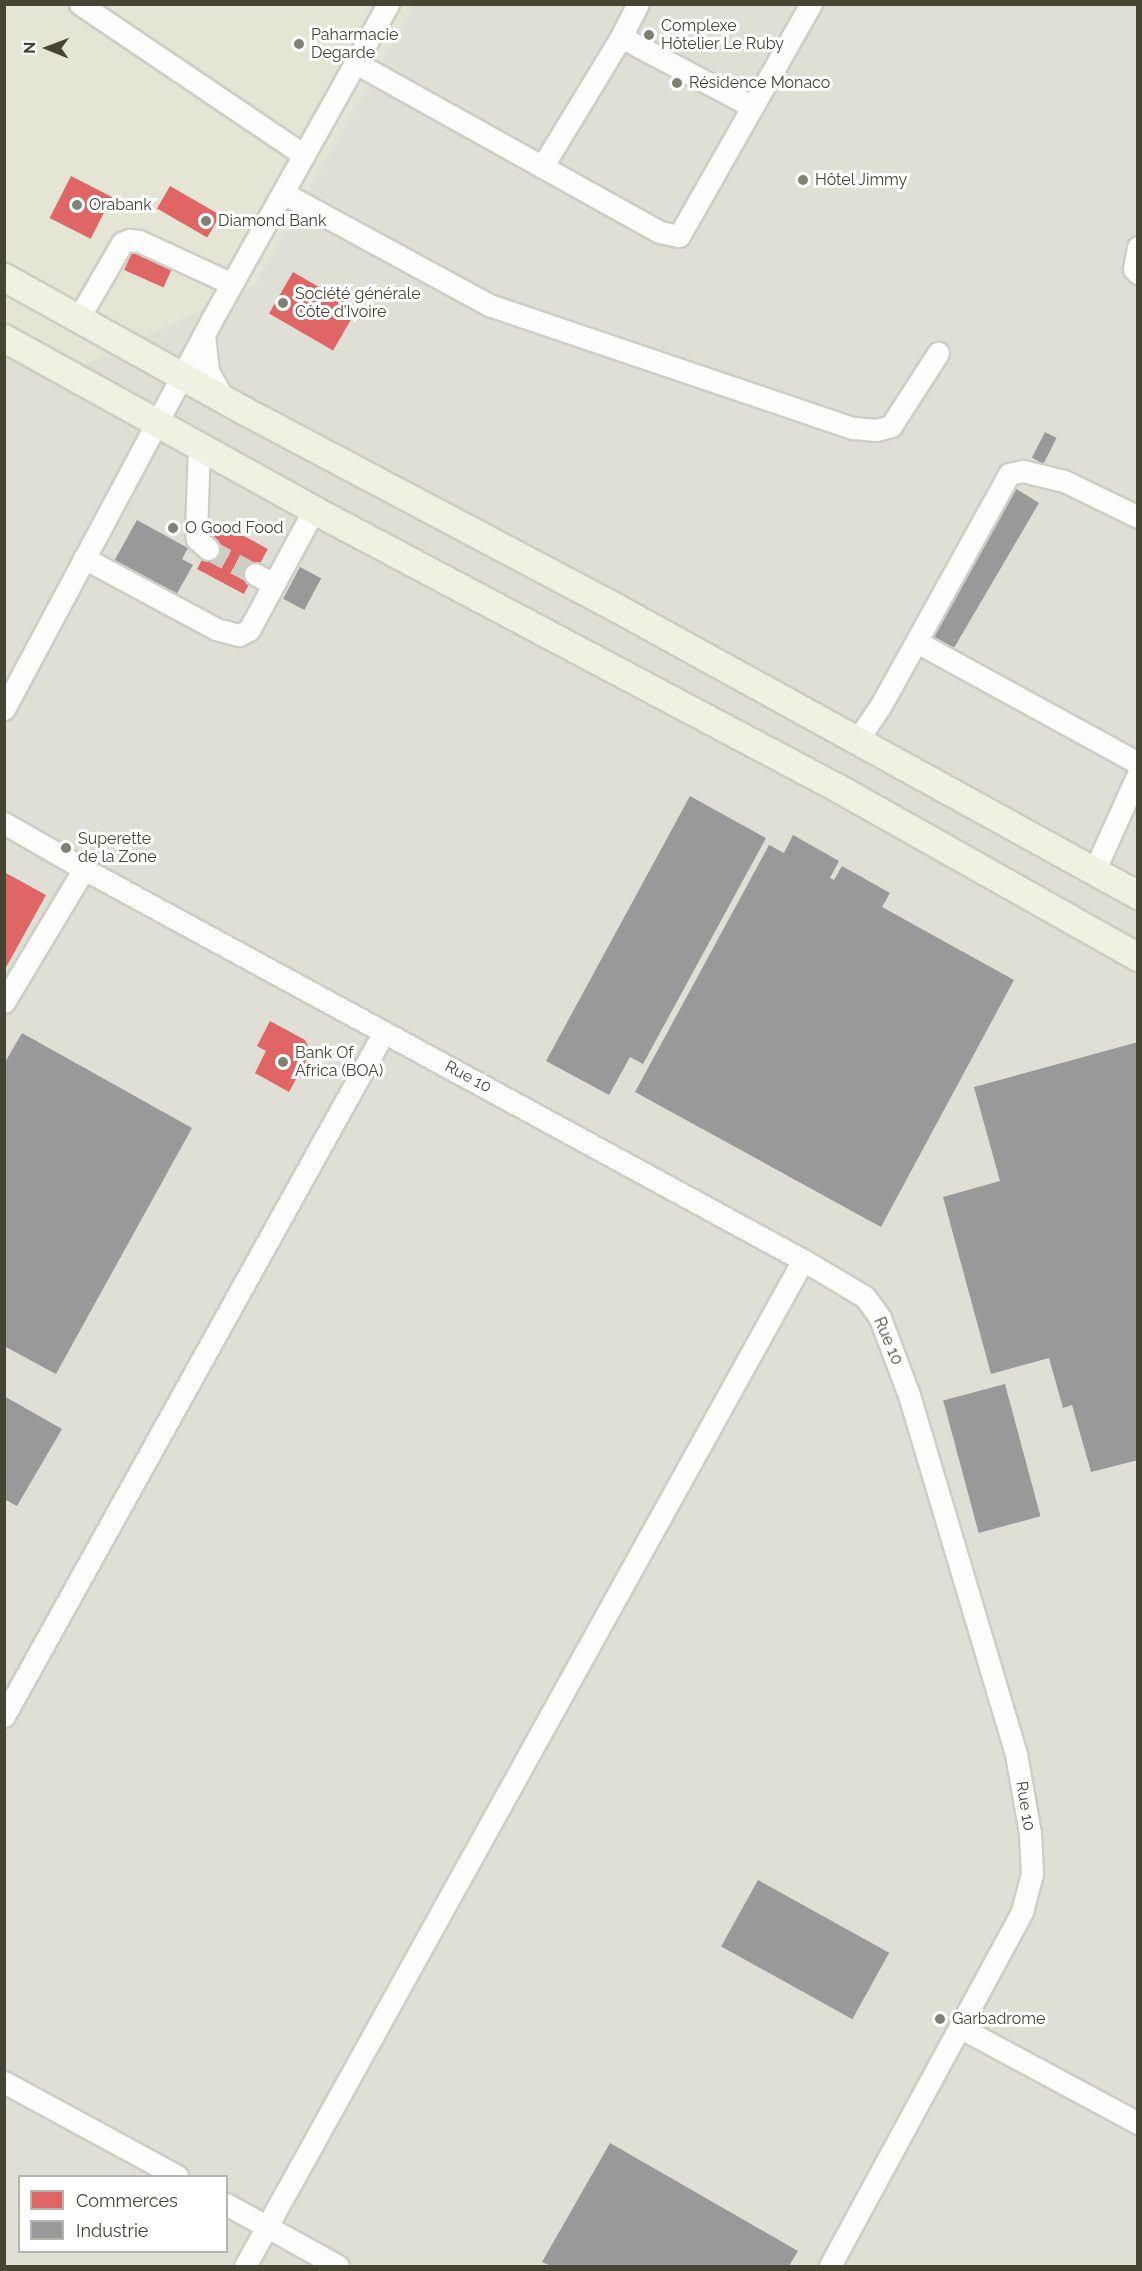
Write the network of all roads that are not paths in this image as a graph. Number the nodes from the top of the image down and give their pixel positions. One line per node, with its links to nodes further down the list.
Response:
1 (80, 4): 8 (street)
2 (388, 4): 6 (street)
3 (638, 4): 5 (street)
4 (811, 4): 7 (street)
5 (621, 37): 7 (street); 9 (street)
6 (356, 63): 8 (street); 9 (street)
7 (753, 107): 9 (street)
8 (304, 155): 10 (street)
9 (542, 167)
10 (283, 193): 14 (street); 18 (street)
11 (1137, 247): 12 (street)
12 (1137, 273)
13 (4, 278): 15 (main road)
14 (232, 284): 15 (street); 16 (street)
15 (78, 318): 19 (main road)
16 (204, 333): 19 (street); 20 (street)
17 (4, 338): 21 (main road)
18 (938, 353)
19 (182, 376): 20 (main road); 21 (street)
20 (224, 400): 31 (main road)
21 (156, 423): 22 (main road); 26 (street)
22 (199, 447): 23 (main road); 25 (street)
23 (314, 510): 28 (street); 38 (main road)
24 (1137, 517): 29 (street)
25 (208, 549)
26 (84, 558): 28 (street); 30 (street)
27 (255, 574): 28 (street)
28 (274, 584)
29 (917, 642): 31 (street); 32 (street)
30 (4, 709)
31 (858, 739): 36 (main road)
32 (1137, 763)
33 (1137, 774): 36 (street)
34 (4, 823): 35 (street, Rue 10)
35 (84, 869): 39 (street); 40 (street, Rue 10)
36 (1094, 871): 37 (main road)
37 (1137, 895)
38 (1137, 957)
39 (4, 1002)
40 (384, 1032): 41 (street, Rue 10); 42 (street)
41 (803, 1260): 43 (street, Rue 10); 48 (street)
42 (4, 1716)
43 (961, 2028): 45 (street); 51 (street, Rue 10)
44 (4, 2082): 46 (street)
45 (1137, 2123)
46 (175, 2175)
47 (228, 2205): 48 (street)
48 (267, 2226): 49 (street); 50 (street)
49 (244, 2266)
50 (338, 2266)
51 (830, 2266)

